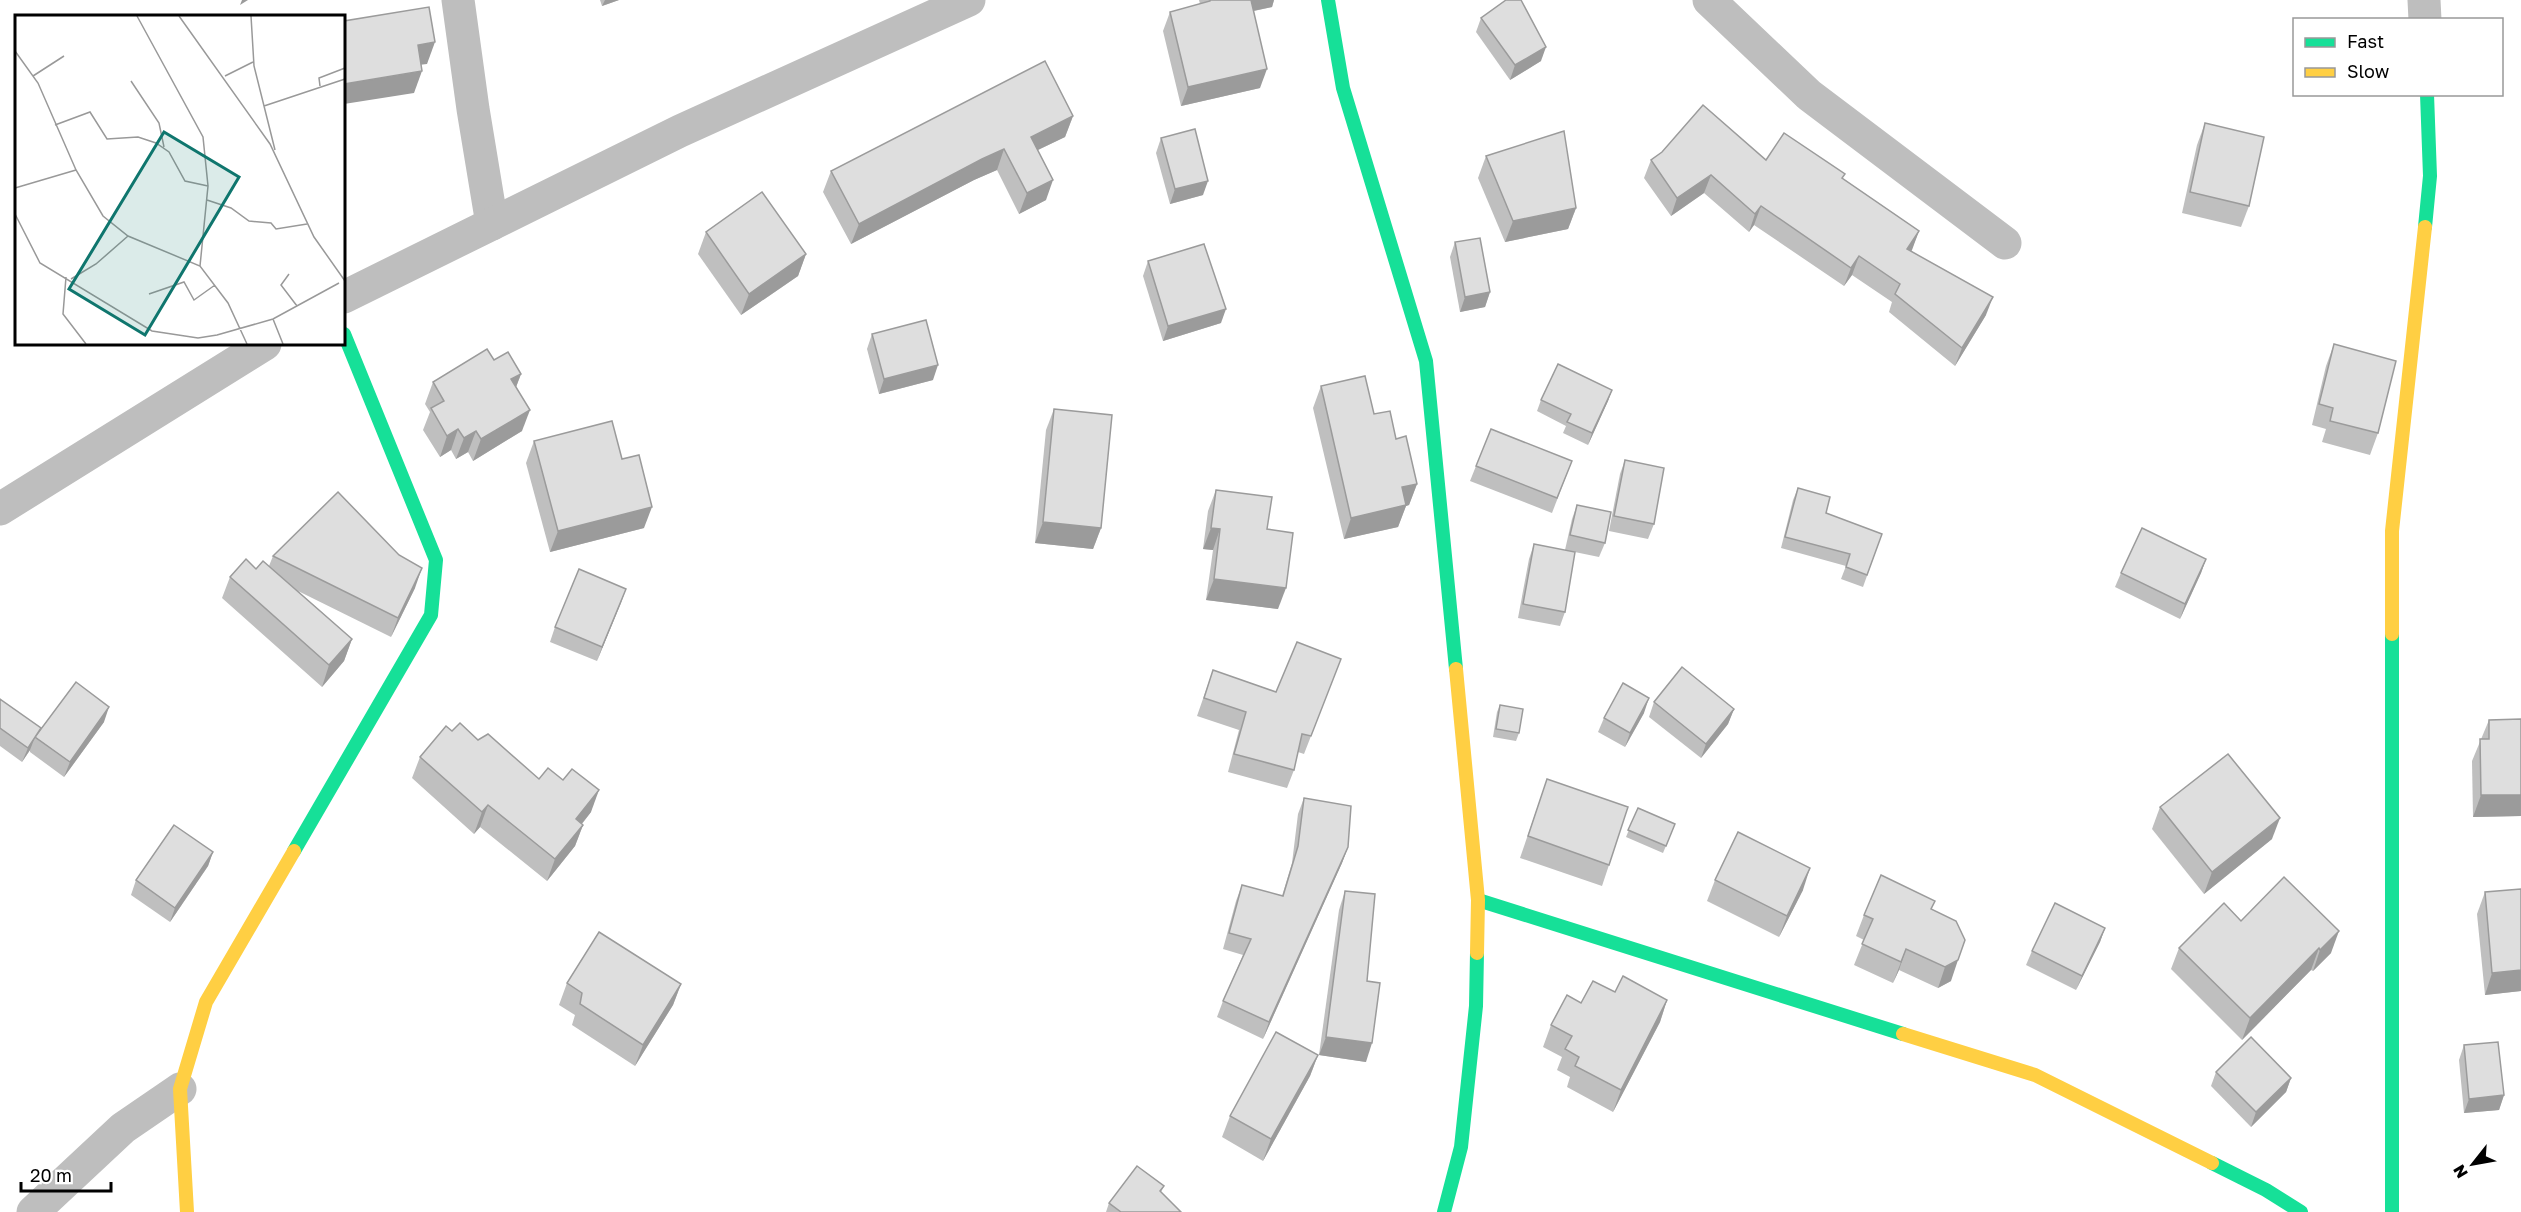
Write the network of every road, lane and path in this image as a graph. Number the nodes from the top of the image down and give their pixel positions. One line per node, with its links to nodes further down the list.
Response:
1 (458, 0): 8 (street)
2 (969, 0): 8 (street)
3 (1328, 0): 14 (street)
4 (1709, 0): 9 (street)
5 (2424, 0): 6 (street)
6 (2425, 18)
7 (2427, 96): 20 (street)
8 (492, 224): 10 (street)
9 (2005, 243)
10 (345, 297)
11 (345, 336): 15 (street)
12 (263, 345): 13 (street)
13 (0, 509)
14 (1478, 900): 18 (street); 19 (street)
15 (180, 1089): 16 (street); 17 (street)
16 (33, 1212)
17 (187, 1212)
18 (1444, 1212)
19 (2301, 1212)
20 (2392, 1212)

